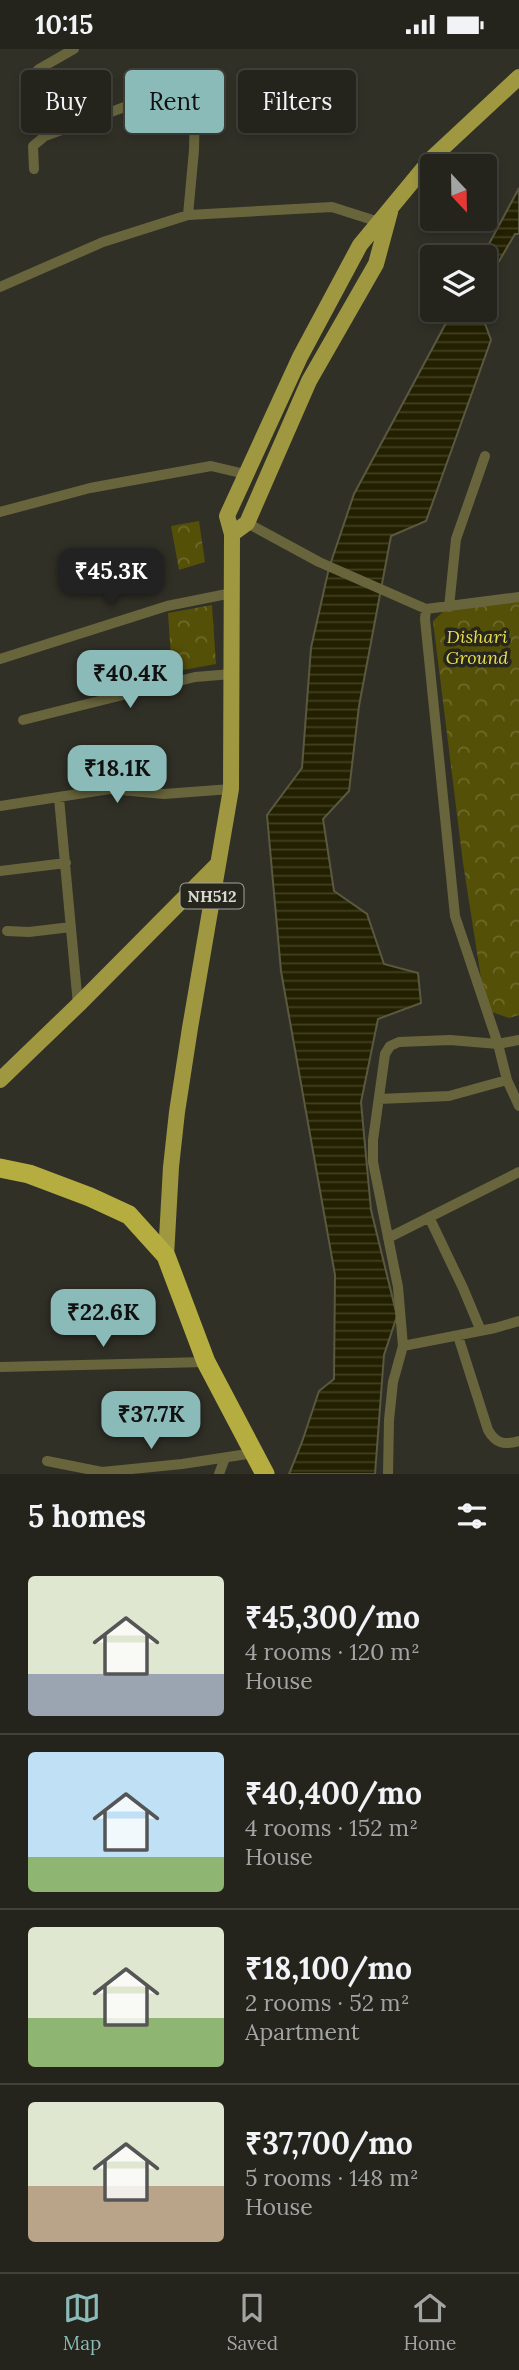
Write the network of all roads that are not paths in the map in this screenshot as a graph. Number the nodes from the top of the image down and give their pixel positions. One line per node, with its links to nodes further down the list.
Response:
1 (74, 49): 3 (street)
2 (519, 77): 5 (main road, NH512)
3 (45, 136): 4 (street); 6 (street)
4 (34, 169)
5 (392, 207): 7 (main road, NH512); 12 (main road)
6 (188, 215): 7 (street); 8 (street)
7 (379, 222): 10 (main road, NH512)
8 (0, 287)
9 (485, 456): 16 (street)
10 (245, 474): 11 (street); 13 (main road, NH512)
11 (0, 512)
12 (247, 523): 13 (main road); 17 (street)
13 (232, 534): 14 (main road, NH512)
14 (232, 593): 18 (street); 19 (main road, NH512)
15 (519, 597): 16 (street)
16 (449, 607): 17 (street)
17 (426, 610): 31 (street)
18 (0, 659)
19 (232, 674): 20 (street); 21 (main road, NH512)
20 (23, 720)
21 (231, 789): 22 (street); 25 (main road, NH512)
22 (59, 798): 23 (street); 24 (street)
23 (0, 806)
24 (66, 863): 26 (street); 27 (street)
25 (218, 864): 29 (main road); 40 (main road, NH512)
26 (0, 871)
27 (71, 927): 28 (street); 29 (street)
28 (7, 931)
29 (78, 1005): 32 (main road)
30 (519, 1040): 31 (street)
31 (498, 1044): 33 (street); 34 (street)
32 (0, 1080)
33 (507, 1080): 34 (street); 35 (street)
34 (379, 1099): 39 (street)
35 (519, 1106)
36 (0, 1168): 40 (highway, NH512)
37 (519, 1172): 38 (street)
38 (429, 1217): 39 (street); 42 (street)
39 (388, 1238): 44 (street)
40 (166, 1256): 45 (highway, NH512)
41 (519, 1321): 42 (street)
42 (481, 1331): 43 (street)
43 (458, 1336): 44 (street); 47 (street)
44 (403, 1346): 52 (street)
45 (206, 1362): 46 (street); 50 (highway, NH512)
46 (0, 1367)
47 (519, 1441)
48 (225, 1458): 49 (street); 50 (street); 51 (street)
49 (47, 1461)
50 (260, 1465)
51 (219, 1474)
52 (388, 1474)

